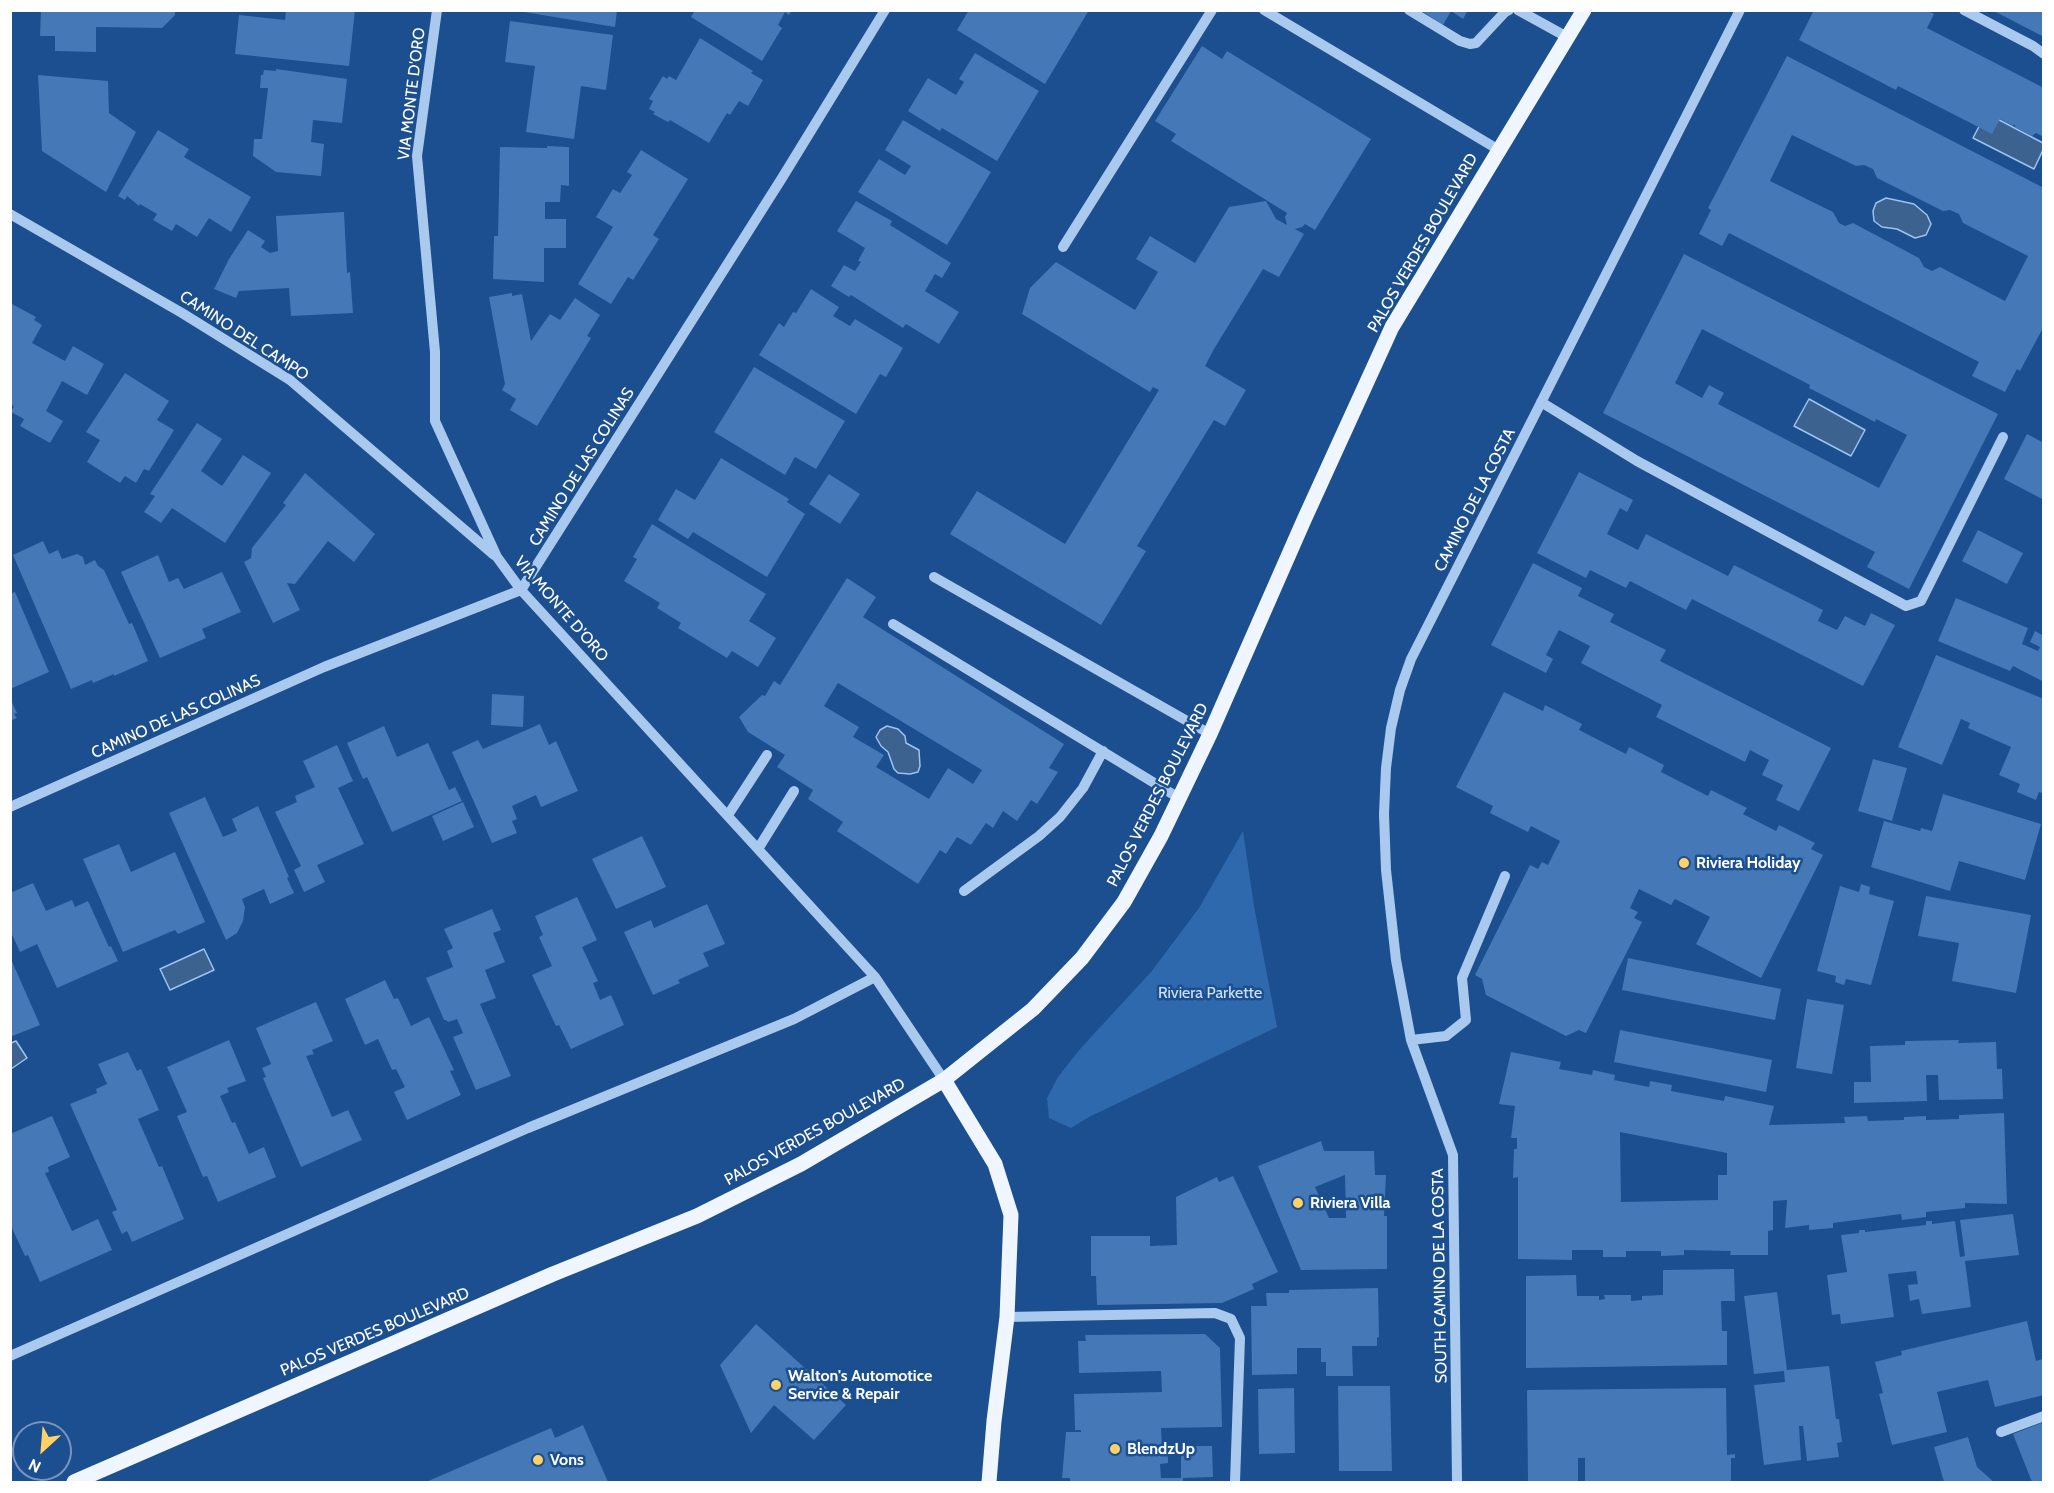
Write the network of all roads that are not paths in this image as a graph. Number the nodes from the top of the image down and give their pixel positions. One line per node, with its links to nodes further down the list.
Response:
1 (437, 10): 18 (street, VIA MONTE D'ORO)
2 (885, 10): 20 (street, CAMINO DE LAS COLINAS)
3 (1212, 10): 15 (street)
4 (1264, 10): 13 (street)
5 (1409, 10): 6 (street)
6 (1509, 10)
7 (1518, 10): 11 (street)
8 (1584, 10): 11 (main road, PALOS VERDES BOULEVARD)
9 (1740, 10): 16 (street, CAMINO DE LA COSTA)
10 (1964, 10): 12 (street)
11 (1567, 37): 13 (main road, PALOS VERDES BOULEVARD)
12 (2043, 54)
13 (1499, 150): 22 (main road, PALOS VERDES BOULEVARD)
14 (10, 214): 18 (street, CAMINO DEL CAMPO)
15 (1063, 247)
16 (1541, 402): 17 (street); 33 (street, CAMINO DE LA COSTA)
17 (2003, 437)
18 (497, 557): 20 (street, VIA MONTE D'ORO)
19 (934, 577): 22 (street)
20 (521, 590): 27 (street, CAMINO DE LAS COLINAS); 28 (street, VIA MONTE D'ORO)
21 (893, 624): 23 (street)
22 (1210, 734): 26 (main road, PALOS VERDES BOULEVARD)
23 (1103, 751): 26 (street); 31 (street)
24 (766, 755): 28 (street)
25 (794, 791): 29 (street)
26 (1179, 798): 34 (main road, PALOS VERDES BOULEVARD)
27 (10, 807)
28 (728, 815): 29 (street, VIA MONTE D'ORO)
29 (758, 849): 32 (street, VIA MONTE D'ORO)
30 (1505, 876): 33 (street)
31 (963, 891)
32 (875, 977): 34 (street, VIA MONTE D'ORO); 36 (street)
33 (1411, 1040): 42 (street, SOUTH CAMINO DE LA COSTA)
34 (944, 1080): 35 (main road); 39 (main road, PALOS VERDES BOULEVARD)
35 (1008, 1317): 40 (main road); 41 (street)
36 (10, 1356)
37 (2043, 1416): 38 (street)
38 (2001, 1432)
39 (74, 1482)
40 (989, 1482)
41 (1235, 1482)
42 (1457, 1482)

